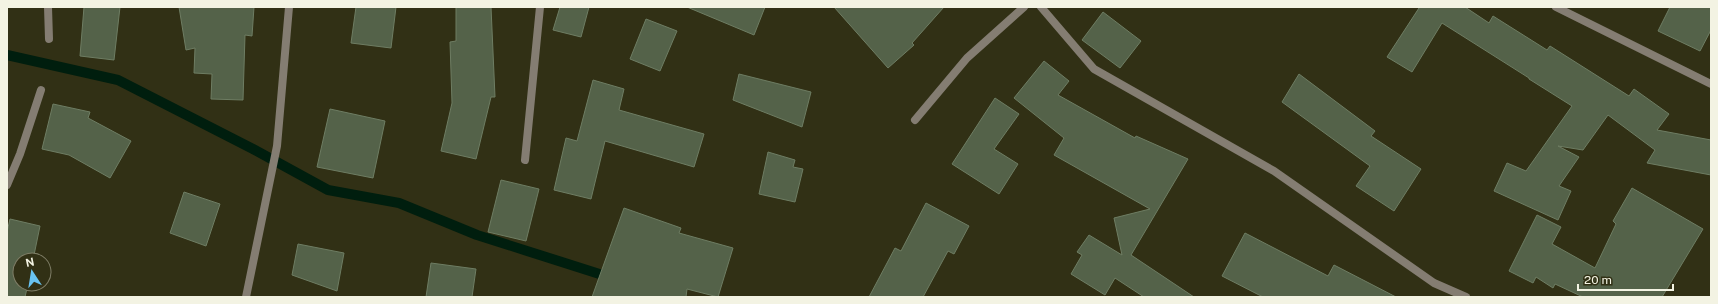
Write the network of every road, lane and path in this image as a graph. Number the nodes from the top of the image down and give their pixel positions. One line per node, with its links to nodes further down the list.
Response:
1 (48, 7): 7 (street)
2 (289, 7): 13 (street)
3 (540, 7): 11 (street)
4 (1024, 7): 10 (street)
5 (1041, 7): 14 (street)
6 (1556, 7): 8 (street)
7 (49, 40)
8 (1711, 84)
9 (41, 90): 12 (street)
10 (915, 120)
11 (525, 160)
12 (7, 185)
13 (246, 297)
14 (1466, 297)

